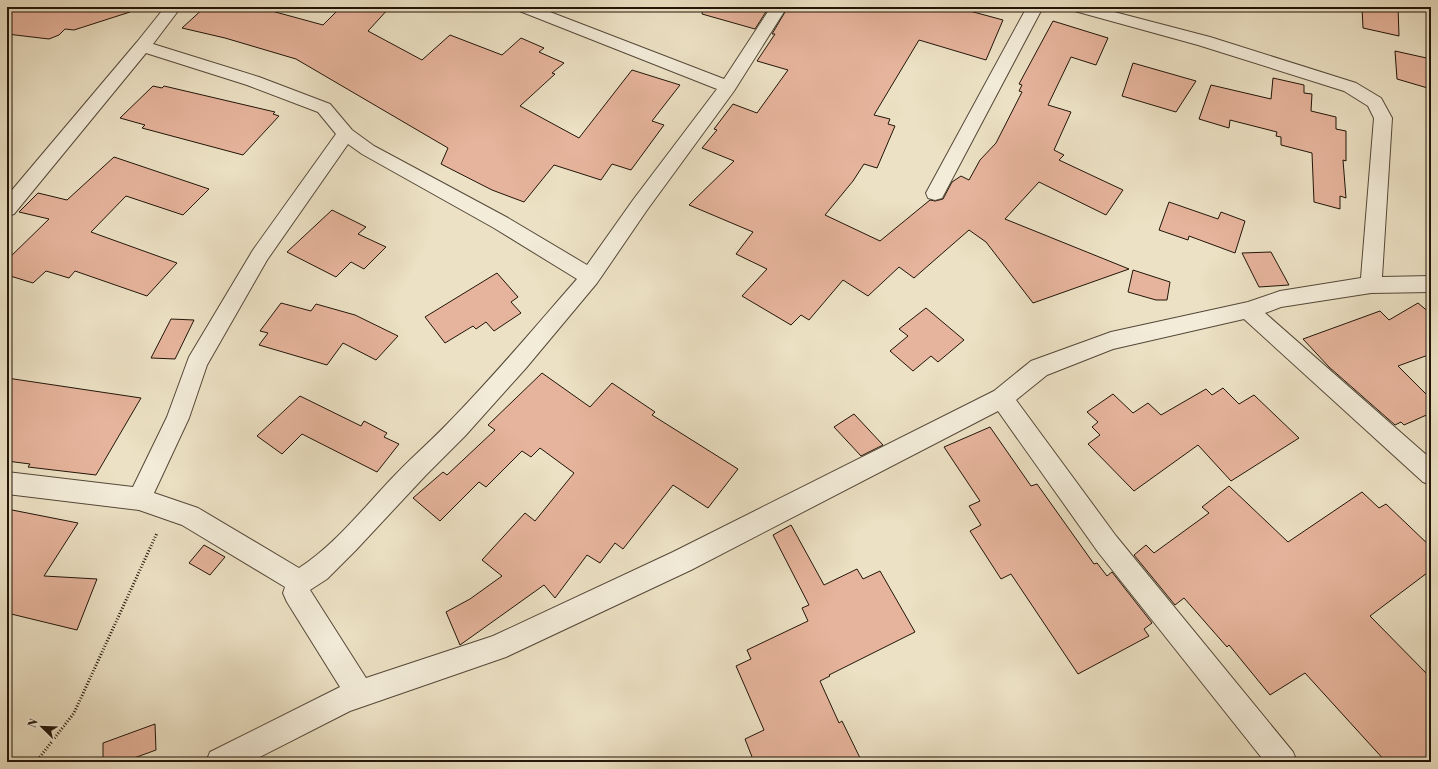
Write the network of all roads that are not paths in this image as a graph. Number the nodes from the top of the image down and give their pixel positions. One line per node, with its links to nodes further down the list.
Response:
1 (173, 7): 6 (street)
2 (523, 7): 7 (street)
3 (779, 7): 7 (street)
4 (1035, 7): 9 (street)
5 (1077, 7): 13 (street)
6 (143, 46): 8 (street); 10 (street)
7 (728, 87): 11 (street)
8 (346, 134): 11 (street); 18 (street)
9 (935, 193)
10 (7, 209)
11 (590, 277): 19 (street)
12 (1431, 284): 13 (street)
13 (1371, 285): 14 (street)
14 (1248, 310): 15 (street); 16 (street)
15 (1002, 398): 20 (street); 21 (street)
16 (1431, 474)
17 (7, 483): 18 (street)
18 (139, 499): 19 (street)
19 (300, 582): 20 (street)
20 (360, 694): 22 (street)
21 (1275, 760)
22 (220, 762)

